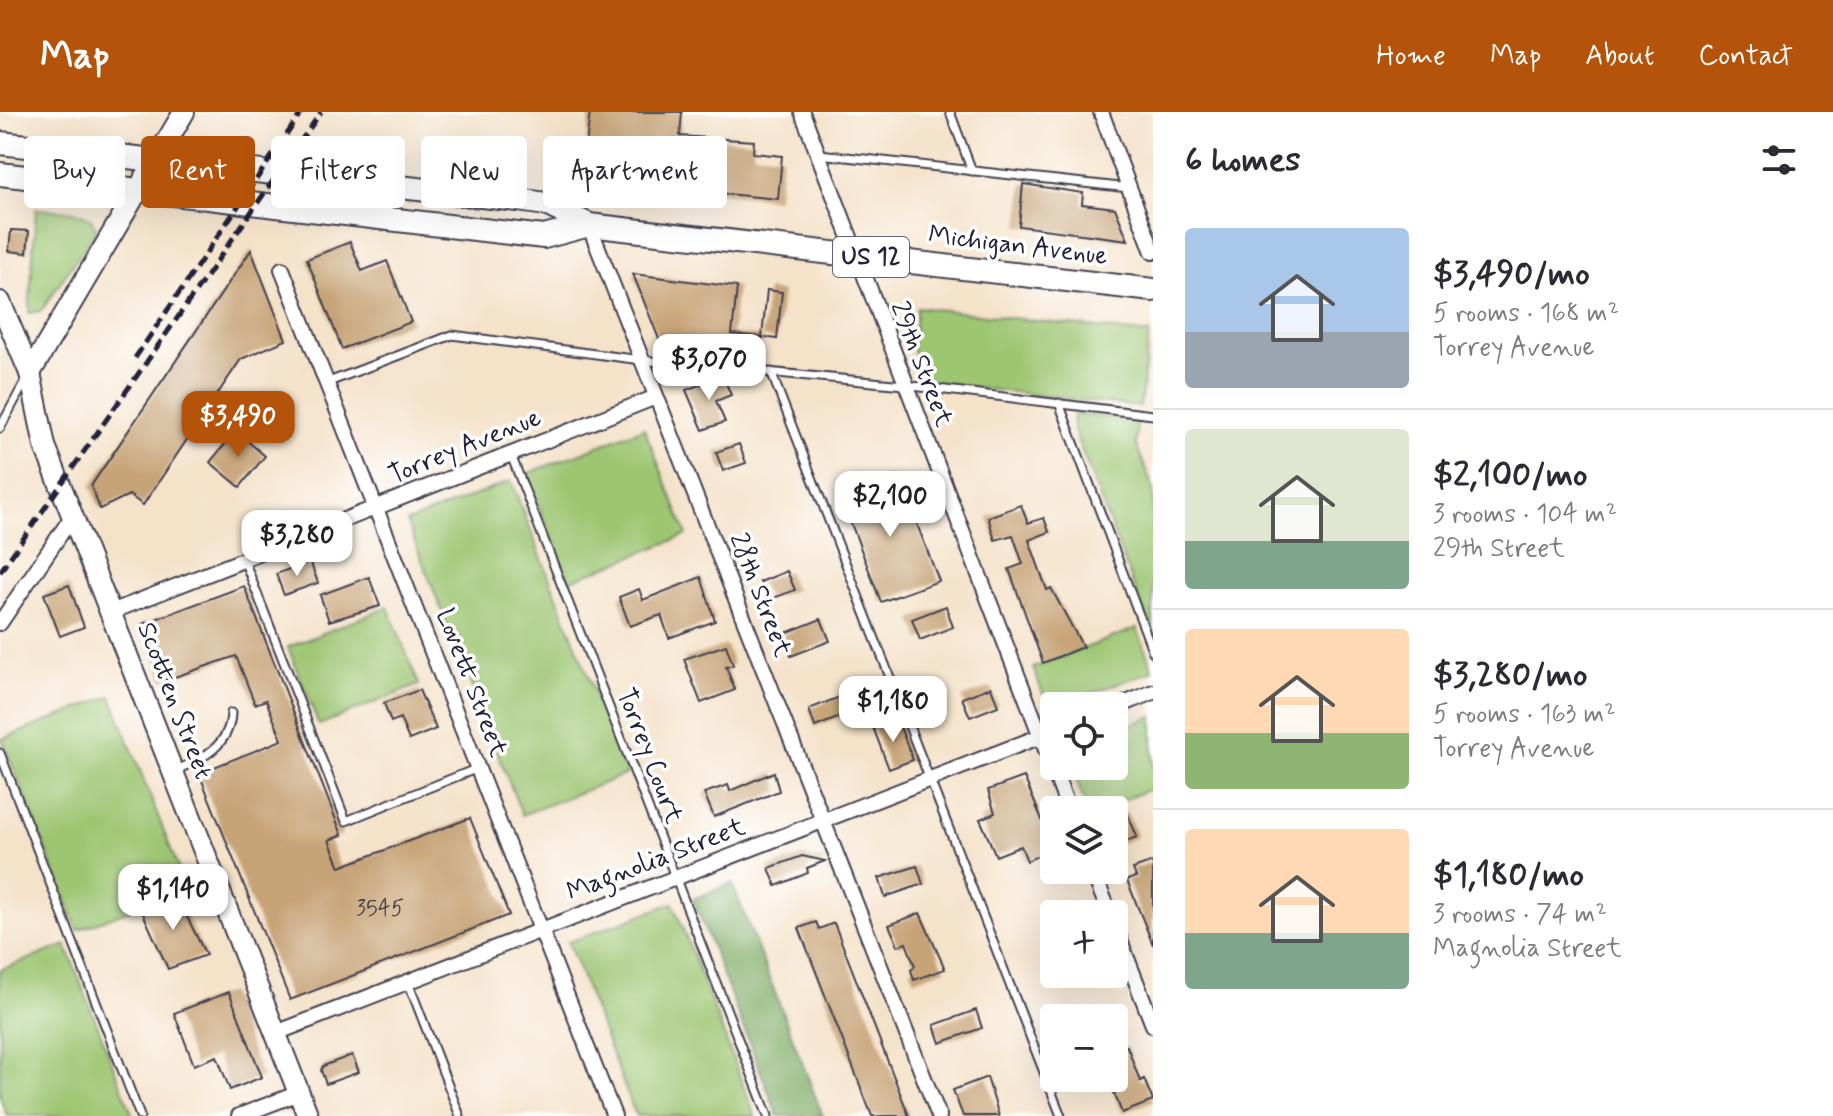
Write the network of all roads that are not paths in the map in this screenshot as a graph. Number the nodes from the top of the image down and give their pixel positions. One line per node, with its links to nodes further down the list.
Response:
1 (184, 112): 5 (street)
2 (802, 112): 7 (street, 29th Street)
3 (950, 112): 10 (lane)
4 (1101, 112): 14 (street)
5 (169, 136)
6 (0, 143): 8 (main road, Michigan Avenue / US 12)
7 (817, 154): 10 (lane); 17 (street, 29th Street)
8 (141, 157)
9 (255, 170): 15 (main road, Michigan Avenue / US 12)
10 (972, 171): 14 (lane)
11 (0, 174): 13 (main road, Michigan Avenue / US 12)
12 (141, 185): 13 (street)
13 (139, 189): 15 (main road, Michigan Avenue / US 12); 23 (street)
14 (1131, 189): 16 (street)
15 (589, 225): 17 (main road, Michigan Avenue / US 12); 21 (street, 28th Street)
16 (1153, 252)
17 (854, 255): 19 (main road, Michigan Avenue / US 12); 25 (street, 29th Street)
18 (282, 269): 24 (street, Lovett Street)
19 (1153, 290)
20 (0, 302): 23 (street, Scotten Street)
21 (641, 360): 22 (lane); 24 (lane); 26 (street, 28th Street)
22 (771, 372): 25 (lane); 45 (lane)
23 (30, 373): 29 (lane); 32 (street, Scotten Street)
24 (326, 383): 31 (street, Lovett Street)
25 (904, 385): 27 (lane); 40 (street, 29th Street)
26 (656, 397): 30 (street, Torrey Avenue); 46 (street, 28th Street)
27 (1059, 403): 28 (lane); 36 (lane)
28 (1153, 415)
29 (0, 428)
30 (511, 455): 31 (street, Torrey Avenue); 47 (lane, Torrey Court)
31 (377, 508): 33 (street, Torrey Avenue); 43 (street, Lovett Street)
32 (74, 514): 34 (street, Scotten Street); 35 (street)
33 (244, 560): 34 (street, Torrey Avenue); 43 (lane)
34 (111, 612): 44 (street, Scotten Street)
35 (0, 623)
36 (1153, 652)
37 (1153, 692): 38 (street)
38 (1128, 702)
39 (231, 713): 44 (lane)
40 (1040, 717)
41 (1040, 737): 45 (street, Magnolia Street)
42 (0, 753): 54 (lane)
43 (479, 768): 48 (street, Lovett Street)
44 (174, 771): 52 (street, Scotten Street)
45 (929, 780): 46 (street, Magnolia Street); 61 (lane)
46 (822, 821): 47 (street, Magnolia Street); 60 (street, 28th Street)
47 (676, 878): 48 (street, Magnolia Street); 59 (lane, Torrey Court)
48 (542, 930): 50 (street, Magnolia Street); 58 (street, Lovett Street)
49 (1128, 961): 51 (street)
50 (408, 982): 52 (street, Magnolia Street); 57 (lane)
51 (1153, 1025)
52 (276, 1033): 53 (street, Scotten Street)
53 (299, 1093): 55 (street); 56 (street, Scotten Street)
54 (140, 1116)
55 (239, 1116)
56 (308, 1116)
57 (460, 1116)
58 (614, 1116)
59 (768, 1116)
60 (939, 1116)
61 (1061, 1116)

